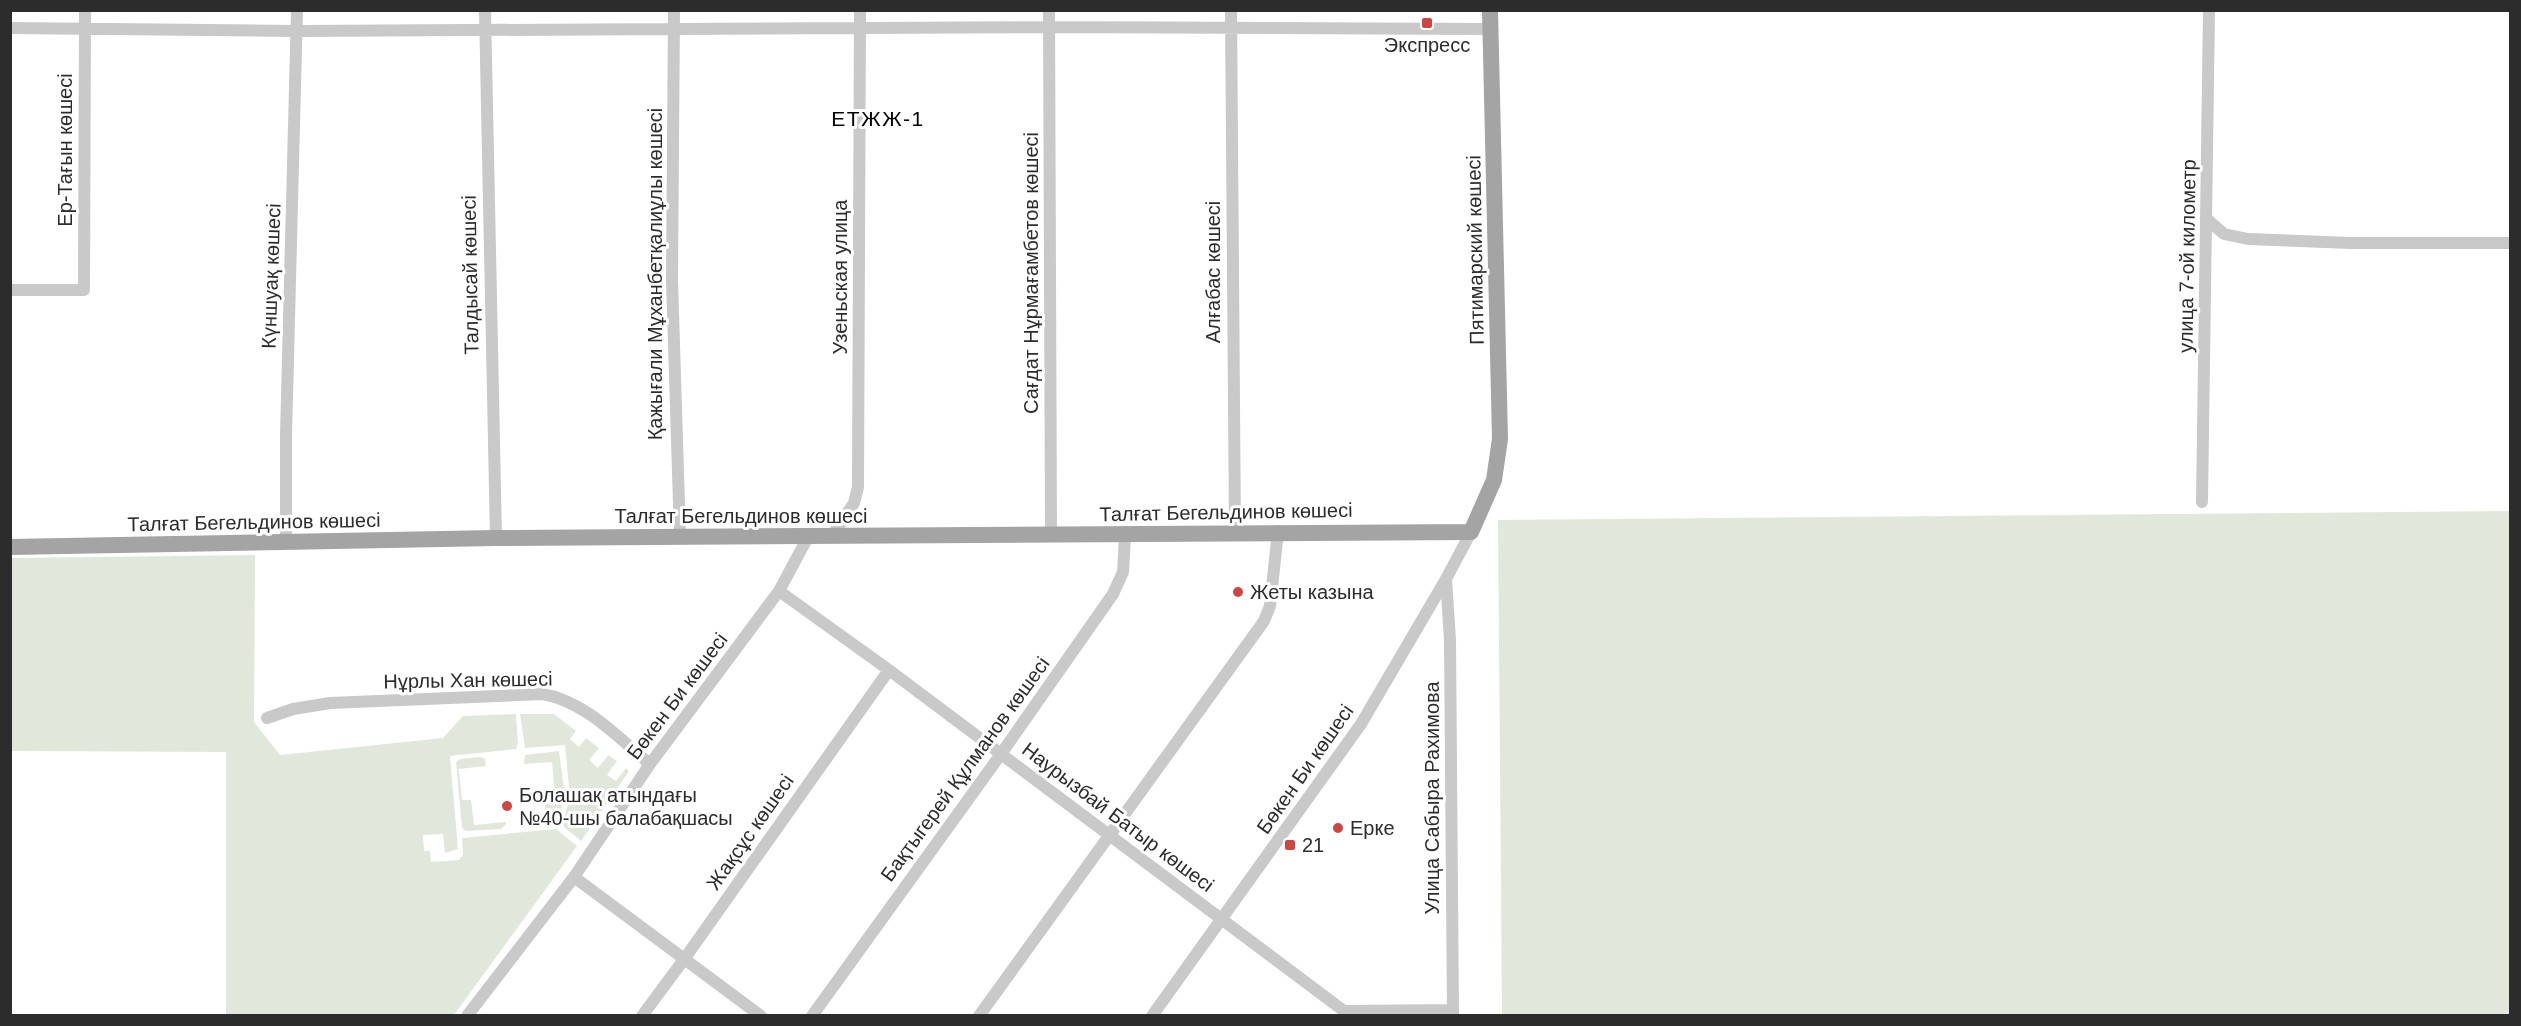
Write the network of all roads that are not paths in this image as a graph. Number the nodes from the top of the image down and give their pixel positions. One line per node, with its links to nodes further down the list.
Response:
1 (85, 10): 12 (street, Ер-Тағын көшесі)
2 (297, 10): 17 (street, Күншуақ көшесі)
3 (485, 10): 18 (street, Талдысай көшесі)
4 (674, 10): 15 (street, Қажығали Мұханбетқалиұлы көшесі)
5 (860, 10): 13 (street, Узеньская улица)
6 (1049, 10): 10 (street, Сағдат Нұрмағамбетов көшесі)
7 (1232, 10): 14 (street, Алғабас көшесі)
8 (1490, 10): 16 (main road, Пятимарский көшесі)
9 (2209, 10): 19 (street, улица 7-ой километр)
10 (1049, 27): 13 (street); 14 (street); 26 (street, Сағдат Нұрмағамбетов көшесі)
11 (10, 28): 12 (street)
12 (85, 28): 17 (street); 21 (street, Ер-Тағын көшесі)
13 (860, 28): 15 (street); 29 (street, Узеньская улица)
14 (1231, 28): 16 (street); 25 (street, Алғабас көшесі)
15 (674, 29): 18 (street); 28 (street, Қажығали Мұханбетқалиұлы көшесі)
16 (1490, 29): 24 (main road, Пятимарский көшесі)
17 (297, 31): 18 (street); 32 (street, Күншуақ көшесі)
18 (485, 31): 31 (street, Талдысай көшесі)
19 (2208, 220): 20 (street); 22 (street, улица 7-ой километр)
20 (2511, 243)
21 (10, 290)
22 (2202, 502)
23 (1278, 531): 24 (main road, Талғат Бегельдинов көшесі); 25 (main road, Талғат Бегельдинов көшесі); 40 (street)
24 (1471, 531): 34 (street, Бөкен Би көшесі)
25 (1235, 533): 27 (main road, Талғат Бегельдинов көшесі)
26 (1051, 535): 27 (main road, Талғат Бегельдинов көшесі); 29 (main road, Талғат Бегельдинов көшесі)
27 (1125, 535): 38 (street, Бақтыгерей Құлманов көшесі)
28 (680, 536): 30 (main road, Талғат Бегельдинов көшесі); 31 (main road, Талғат Бегельдинов көшесі)
29 (832, 536): 30 (main road, Талғат Бегельдинов көшесі)
30 (808, 537): 35 (street, Бөкен Би көшесі)
31 (496, 538): 32 (main road, Талғат Бегельдинов көшесі)
32 (286, 543): 33 (main road, Талғат Бегельдинов көшесі)
33 (10, 547)
34 (1446, 579): 42 (street, Бөкен Би көшесі); 45 (street, Улица Сабыра Рахимова)
35 (779, 591): 36 (street, Наурызбай Батыр көшесі); 39 (street, Бөкен Би көшесі)
36 (889, 670): 38 (street, Наурызбай Батыр көшесі); 43 (street, Жақсұс көшесі)
37 (267, 718): 39 (street, Нұрлы Хан көшесі)
38 (1001, 754): 40 (street, Наурызбай Батыр көшесі); 49 (street, Бақтыгерей Құлманов көшесі)
39 (650, 764): 41 (street, Бөкен Би көшесі)
40 (1110, 836): 42 (street, Наурызбай Батыр көшесі); 50 (street)
41 (574, 877): 43 (street); 46 (street, Бөкен Би көшесі)
42 (1223, 919): 44 (street, Наурызбай Батыр көшесі); 51 (street, Бөкен Би көшесі)
43 (685, 958): 47 (street, Жақсұс көшесі); 48 (street)
44 (1342, 1013): 45 (street, Наурызбай Батыр көшесі)
45 (1453, 1013)
46 (467, 1016)
47 (642, 1016)
48 (761, 1016)
49 (812, 1016)
50 (979, 1016)
51 (1152, 1016)

